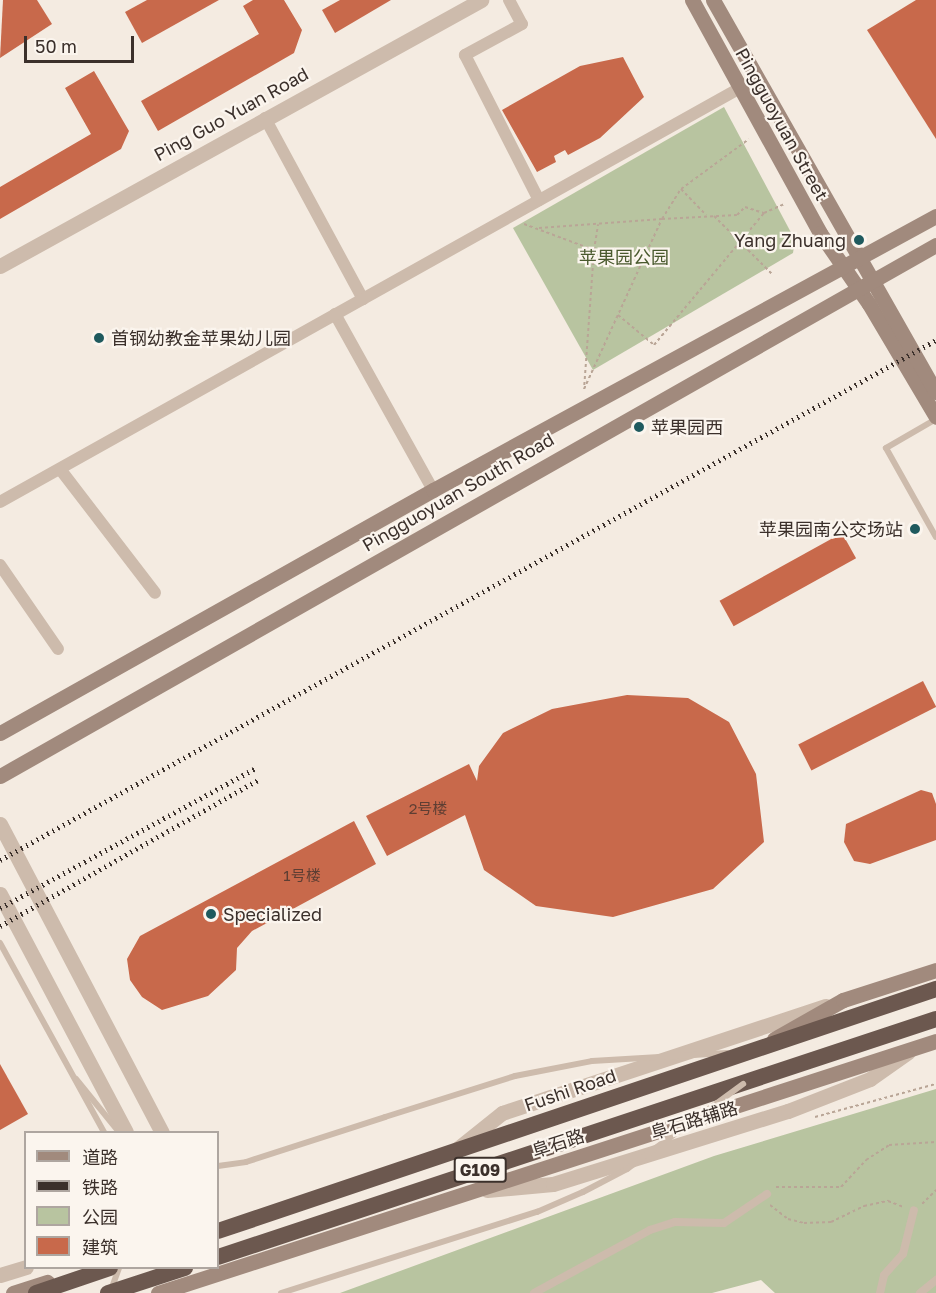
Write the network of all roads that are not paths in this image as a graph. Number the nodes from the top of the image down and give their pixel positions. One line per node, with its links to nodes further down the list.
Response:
1 (481, 0): 6 (street, Ping Guo Yuan Road)
2 (508, 0): 7 (street)
3 (692, 0): 5 (main road, Pingguoyuan Street)
4 (713, 0): 10 (main road, Pingguoyuan Street)
5 (740, 88): 7 (street); 11 (main road, Pingguoyuan Street)
6 (264, 118): 12 (street, Ping Guo Yuan Road); 14 (street)
7 (539, 200): 14 (street)
8 (936, 216): 10 (main road, Pingguoyuan South Road)
9 (936, 245): 13 (main road, Pingguoyuan South Road)
10 (857, 256): 11 (main road, Pingguoyuan South Road); 13 (main road, Pingguoyuan Street)
11 (842, 265): 13 (main road, Pingguoyuan Street); 19 (main road, Pingguoyuan South Road)
12 (0, 266)
13 (864, 282): 16 (main road); 17 (main road); 26 (main road, Pingguoyuan South Road)
14 (363, 299): 15 (street)
15 (335, 314): 18 (street); 19 (street)
16 (936, 392)
17 (936, 418): 21 (lane)
18 (60, 469): 20 (street); 23 (street)
19 (433, 490): 25 (main road, Pingguoyuan South Road)
20 (0, 502)
21 (936, 537)
22 (0, 565): 24 (street)
23 (155, 593)
24 (58, 649)
25 (0, 733)
26 (0, 776)
27 (0, 824): 42 (street)
28 (0, 894): 41 (street)
29 (0, 943): 37 (lane)
30 (936, 970): 32 (main road, 阜石路)
31 (936, 989): 36 (highway, Fushi Road / G109, bridge)
32 (843, 1000): 43 (main road, 阜石路); 43 (street)
33 (936, 1019): 38 (highway, G109)
34 (936, 1041): 35 (main road, 阜石路)
35 (915, 1048): 45 (main road, 阜石路); 45 (street, 阜石路辅路)
36 (740, 1052): 44 (lane, bridge); 48 (highway, Fushi Road / G109, bridge)
37 (63, 1062): 39 (lane); 40 (lane)
38 (743, 1084): 50 (highway, G109); 62 (lane, bridge)
39 (103, 1131)
40 (118, 1131)
41 (125, 1131)
42 (161, 1131)
43 (448, 1156): 49 (main road, 阜石路)
44 (219, 1166)
45 (472, 1191): 61 (main road, 阜石路)
46 (767, 1194): 63 (street)
47 (914, 1210): 64 (street)
48 (219, 1229)
49 (219, 1229)
50 (219, 1257)
51 (24, 1268): 56 (street)
52 (87, 1269): 58 (main road)
53 (107, 1269): 59 (highway)
54 (119, 1269): 60 (lane)
55 (182, 1269): 60 (highway, bridge)
56 (0, 1275)
57 (936, 1280): 65 (street)
58 (13, 1293)
59 (36, 1293)
60 (109, 1293)
61 (158, 1293)
62 (281, 1293)
63 (534, 1293)
64 (880, 1293)
65 (920, 1293)

